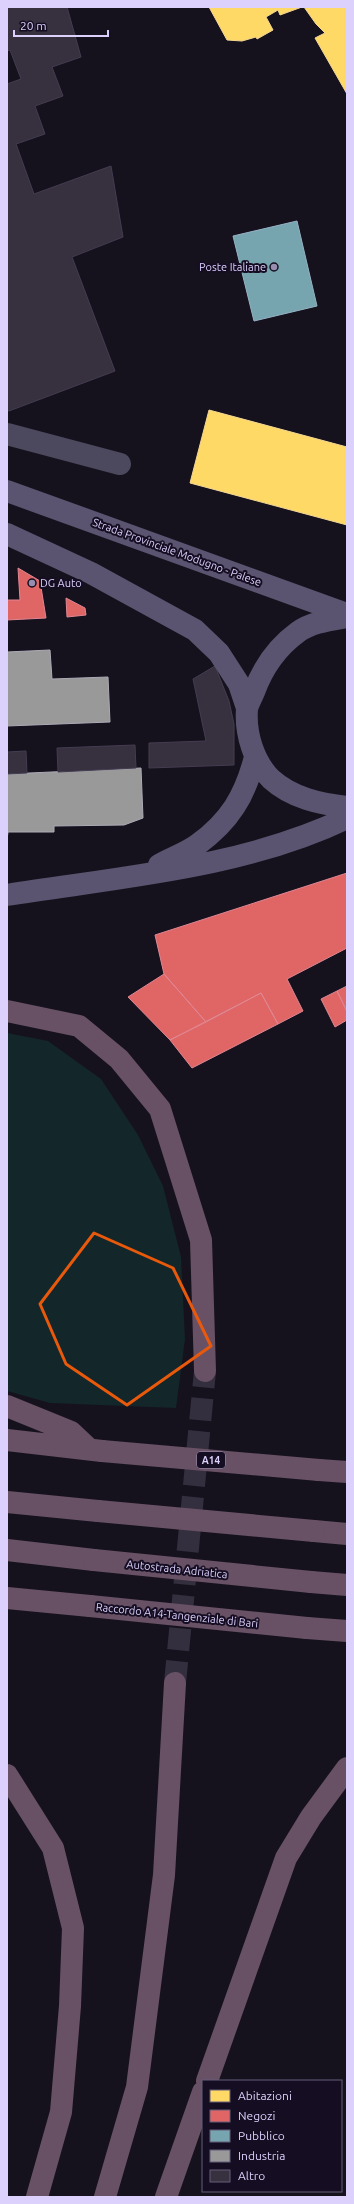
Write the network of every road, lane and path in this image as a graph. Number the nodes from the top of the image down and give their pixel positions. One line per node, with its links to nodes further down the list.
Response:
1 (7, 434): 2 (street)
2 (120, 464)
3 (7, 491): 5 (main road, Strada Provinciale Modugno - Palese)
4 (7, 534): 7 (main road)
5 (347, 614)
6 (347, 618): 7 (main road)
7 (247, 708): 8 (main road)
8 (255, 758): 9 (main road); 11 (main road)
9 (347, 807)
10 (347, 818): 11 (main road)
11 (140, 874): 12 (main road)
12 (7, 895)
13 (7, 1011): 14 (highway)
14 (205, 1371)
15 (7, 1406): 17 (highway)
16 (7, 1440): 17 (highway, A14)
17 (95, 1450): 18 (highway, A14, bridge)
18 (347, 1472)
19 (7, 1502): 20 (highway, bridge)
20 (347, 1534)
21 (7, 1550): 22 (highway, Autostrada Adriatica, bridge)
22 (347, 1585)
23 (7, 1598): 24 (highway, Raccordo A14-Tangenziale di Bari, bridge)
24 (347, 1631)
25 (175, 1683): 31 (highway)
26 (347, 1768): 28 (highway)
27 (7, 1775): 30 (highway)
28 (207, 2080)
29 (202, 2095): 32 (highway)
30 (37, 2197)
31 (105, 2197)
32 (166, 2197)

